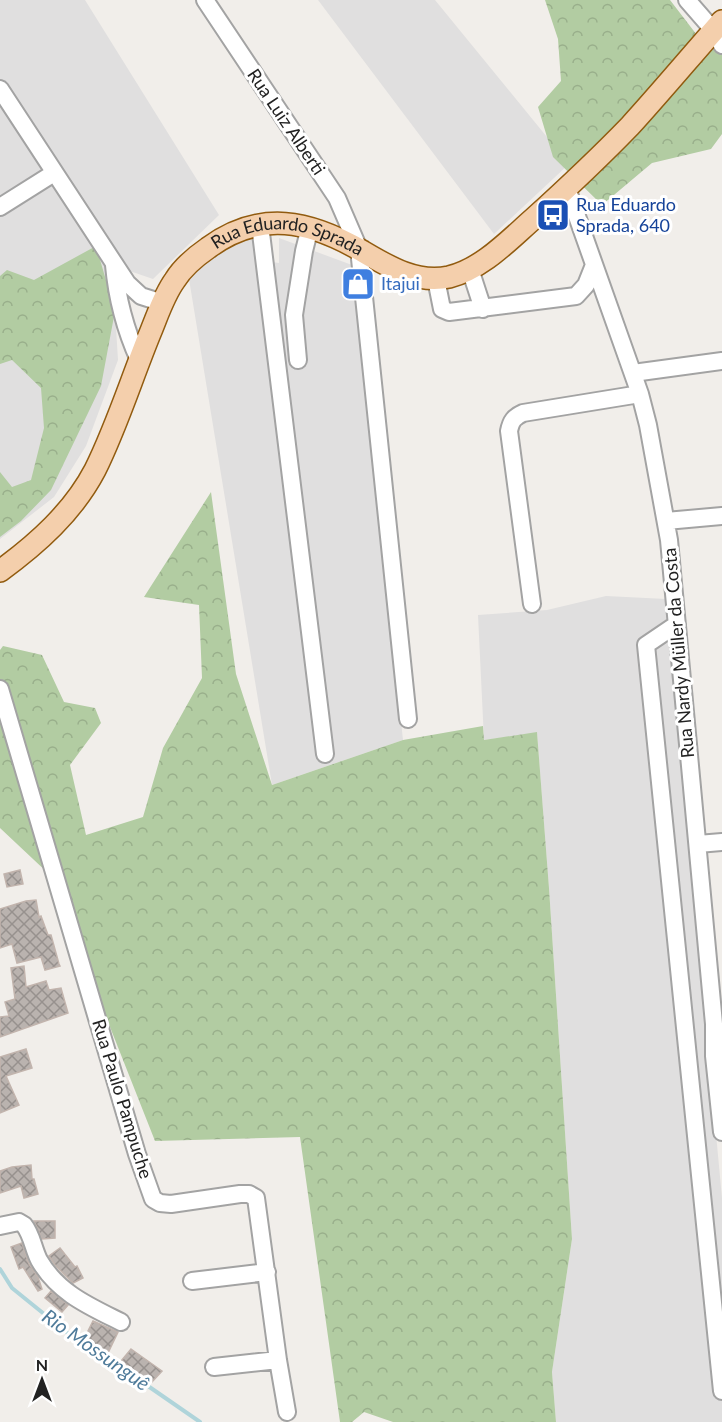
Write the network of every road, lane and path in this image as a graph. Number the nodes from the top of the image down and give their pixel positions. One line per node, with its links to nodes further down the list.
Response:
1 (205, 0): 10 (street, Rua Luiz Alberti)
2 (692, 2): 3 (street)
3 (719, 32): 6 (main road, Rua Eduardo Sprada)
4 (0, 89): 5 (street)
5 (54, 173): 7 (street); 11 (street)
6 (567, 188): 12 (street, Rua Nardy Müller da Costa); 13 (main road, Rua Eduardo Sprada)
7 (0, 207)
8 (260, 225): 9 (main road, Rua Eduardo Sprada); 15 (main road, Rua Eduardo Sprada); 29 (street)
9 (310, 227): 10 (main road, Rua Eduardo Sprada); 18 (street)
10 (359, 249): 14 (main road, Rua Eduardo Sprada); 28 (street, Rua Luiz Alberti)
11 (113, 264): 15 (street); 17 (street)
12 (594, 265): 16 (street); 20 (street, Rua Nardy Müller da Costa)
13 (470, 269): 14 (main road, Rua Eduardo Sprada); 16 (street)
14 (436, 279): 16 (street)
15 (163, 303): 17 (main road, Rua Eduardo Sprada)
16 (483, 309)
17 (139, 360): 24 (main road, Rua Eduardo Sprada)
18 (298, 360)
19 (722, 361): 20 (street)
20 (633, 373): 21 (street, Rua Nardy Müller da Costa)
21 (640, 394): 23 (street, Rua Nardy Müller da Costa); 25 (street)
22 (722, 516): 23 (street)
23 (666, 521): 26 (street, Rua Nardy Müller da Costa)
24 (0, 571)
25 (532, 604)
26 (677, 624): 31 (street, Rua Nardy Müller da Costa); 41 (street)
27 (0, 689): 36 (street, Rua Paulo Pampuche)
28 (408, 719)
29 (324, 754)
30 (722, 842): 31 (street)
31 (698, 844): 32 (street, Rua Nardy Müller da Costa)
32 (715, 965): 33 (street, Rua Nardy Müller da Costa)
33 (718, 1028): 34 (street, Rua Nardy Müller da Costa)
34 (722, 1132)
35 (0, 1226): 38 (street)
36 (267, 1272): 37 (street); 39 (street, Rua Paulo Pampuche)
37 (192, 1281)
38 (121, 1322)
39 (278, 1360): 40 (street); 42 (street, Rua Paulo Pampuche)
40 (214, 1367)
41 (722, 1391)
42 (287, 1412)

